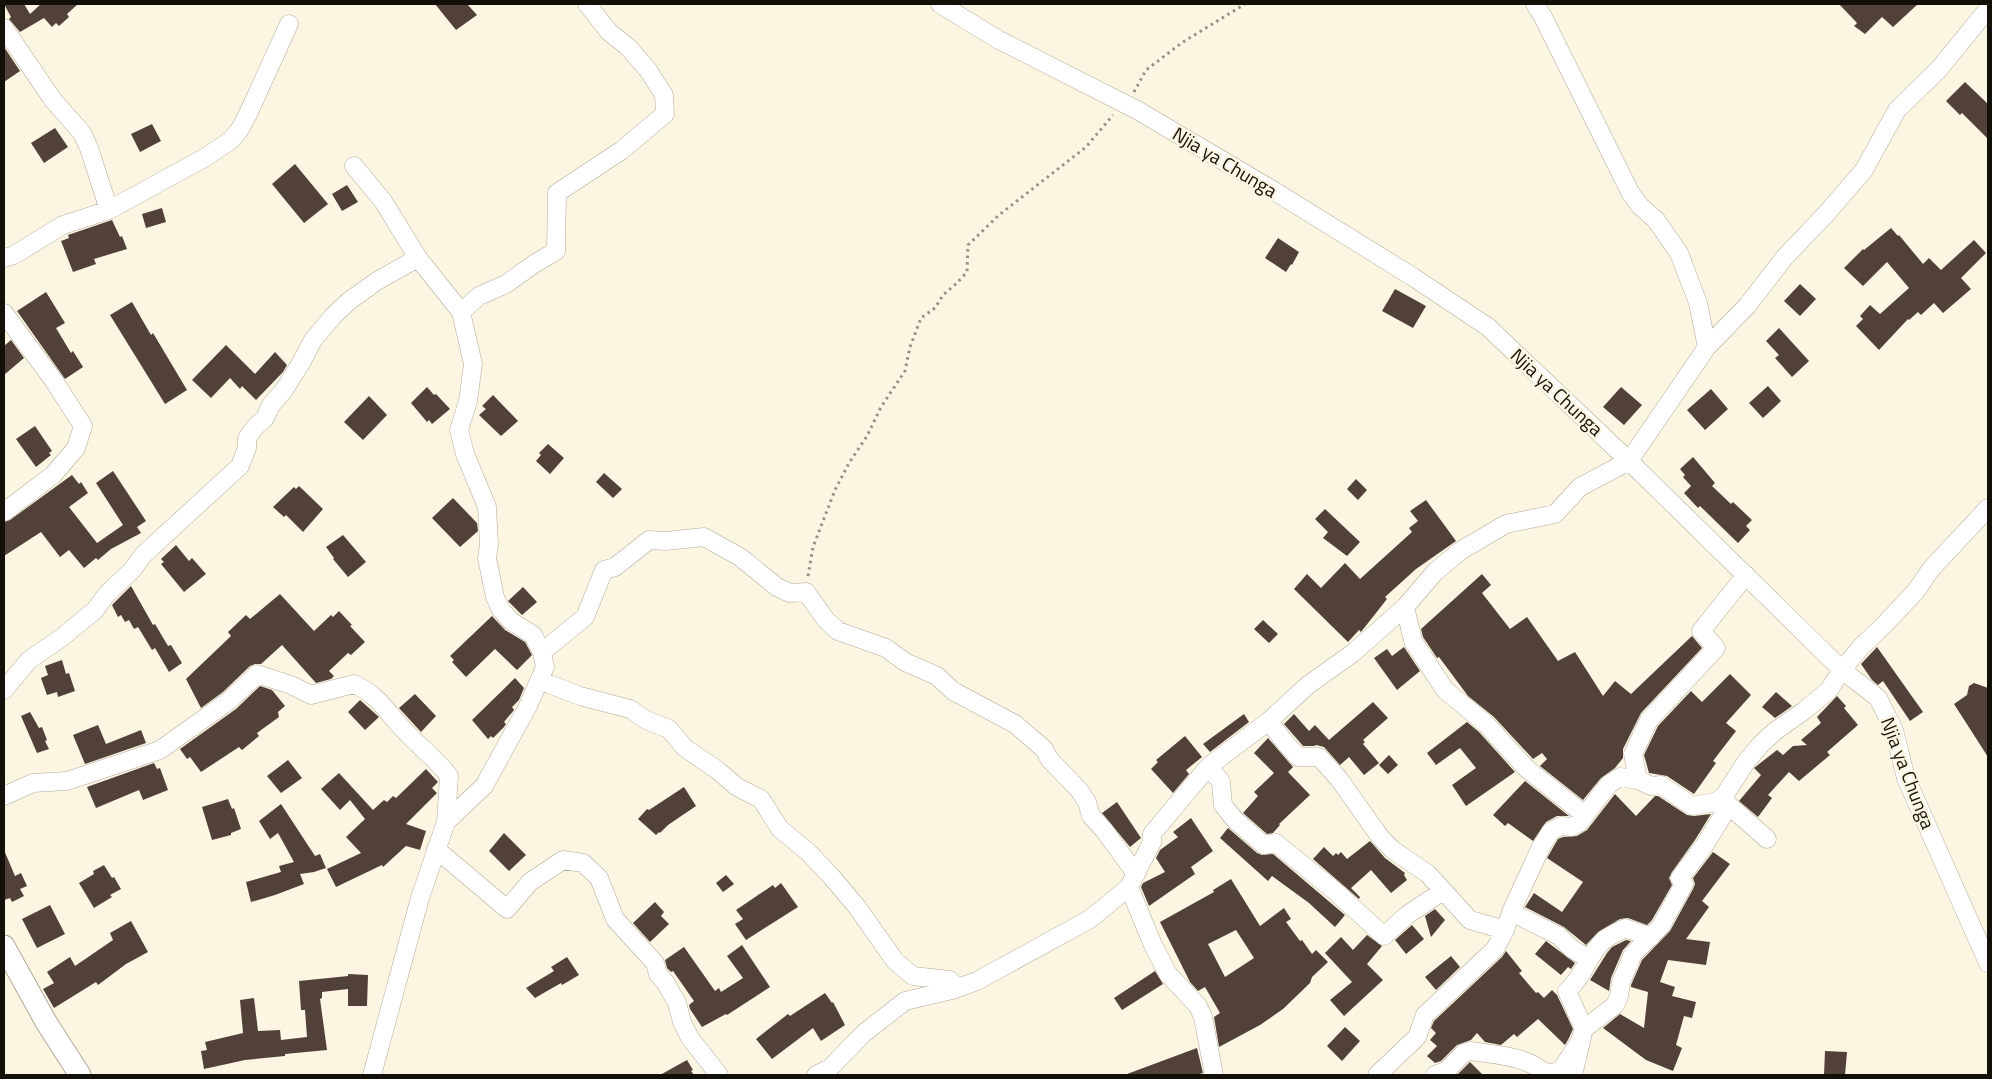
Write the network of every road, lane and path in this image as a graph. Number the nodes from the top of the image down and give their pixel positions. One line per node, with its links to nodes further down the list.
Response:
1 (587, 4): 13 (street)
2 (940, 4): 8 (street, Njia ya Chunga)
3 (1245, 4): 8 (path)
4 (1535, 4): 15 (street)
5 (1988, 9): 15 (street)
6 (289, 24): 10 (street)
7 (4, 28): 10 (street)
8 (1125, 103): 16 (street, Njia ya Chunga); 20 (path)
9 (354, 166): 12 (street)
10 (109, 210): 11 (street)
11 (4, 258)
12 (418, 258): 13 (street); 25 (street)
13 (461, 312): 22 (street)
14 (4, 313): 18 (street)
15 (1707, 347): 16 (street)
16 (1630, 461): 19 (street, Njia ya Chunga); 21 (street)
17 (1988, 508): 23 (street)
18 (4, 512)
19 (1746, 575): 23 (street, Njia ya Chunga); 28 (street)
20 (806, 592): 22 (street); 35 (street)
21 (1405, 607): 26 (street); 31 (street)
22 (542, 652): 24 (street)
23 (1842, 670): 30 (street); 42 (street, Njia ya Chunga)
24 (539, 680): 32 (street); 43 (street)
25 (4, 690)
26 (1269, 721): 27 (street); 36 (street)
27 (1209, 766): 35 (street); 36 (street)
28 (1638, 780): 30 (street); 31 (street)
29 (4, 796): 32 (street)
30 (1724, 799): 33 (street); 39 (street)
31 (1586, 814): 37 (street)
32 (446, 822): 34 (street)
33 (1767, 840)
34 (436, 848): 46 (street); 47 (street)
35 (1132, 880): 43 (street); 49 (street)
36 (1443, 892): 38 (street)
37 (1511, 912): 38 (street); 41 (street)
38 (1505, 930): 50 (street)
39 (1651, 937): 41 (street); 44 (street)
40 (4, 946): 45 (street)
41 (1590, 959): 44 (street)
42 (1988, 963)
43 (957, 988): 48 (street)
44 (1584, 1029): 51 (street); 52 (street)
45 (80, 1075)
46 (372, 1075)
47 (719, 1075)
48 (816, 1075)
49 (1214, 1075)
50 (1377, 1075)
51 (1435, 1075)
52 (1573, 1075)

